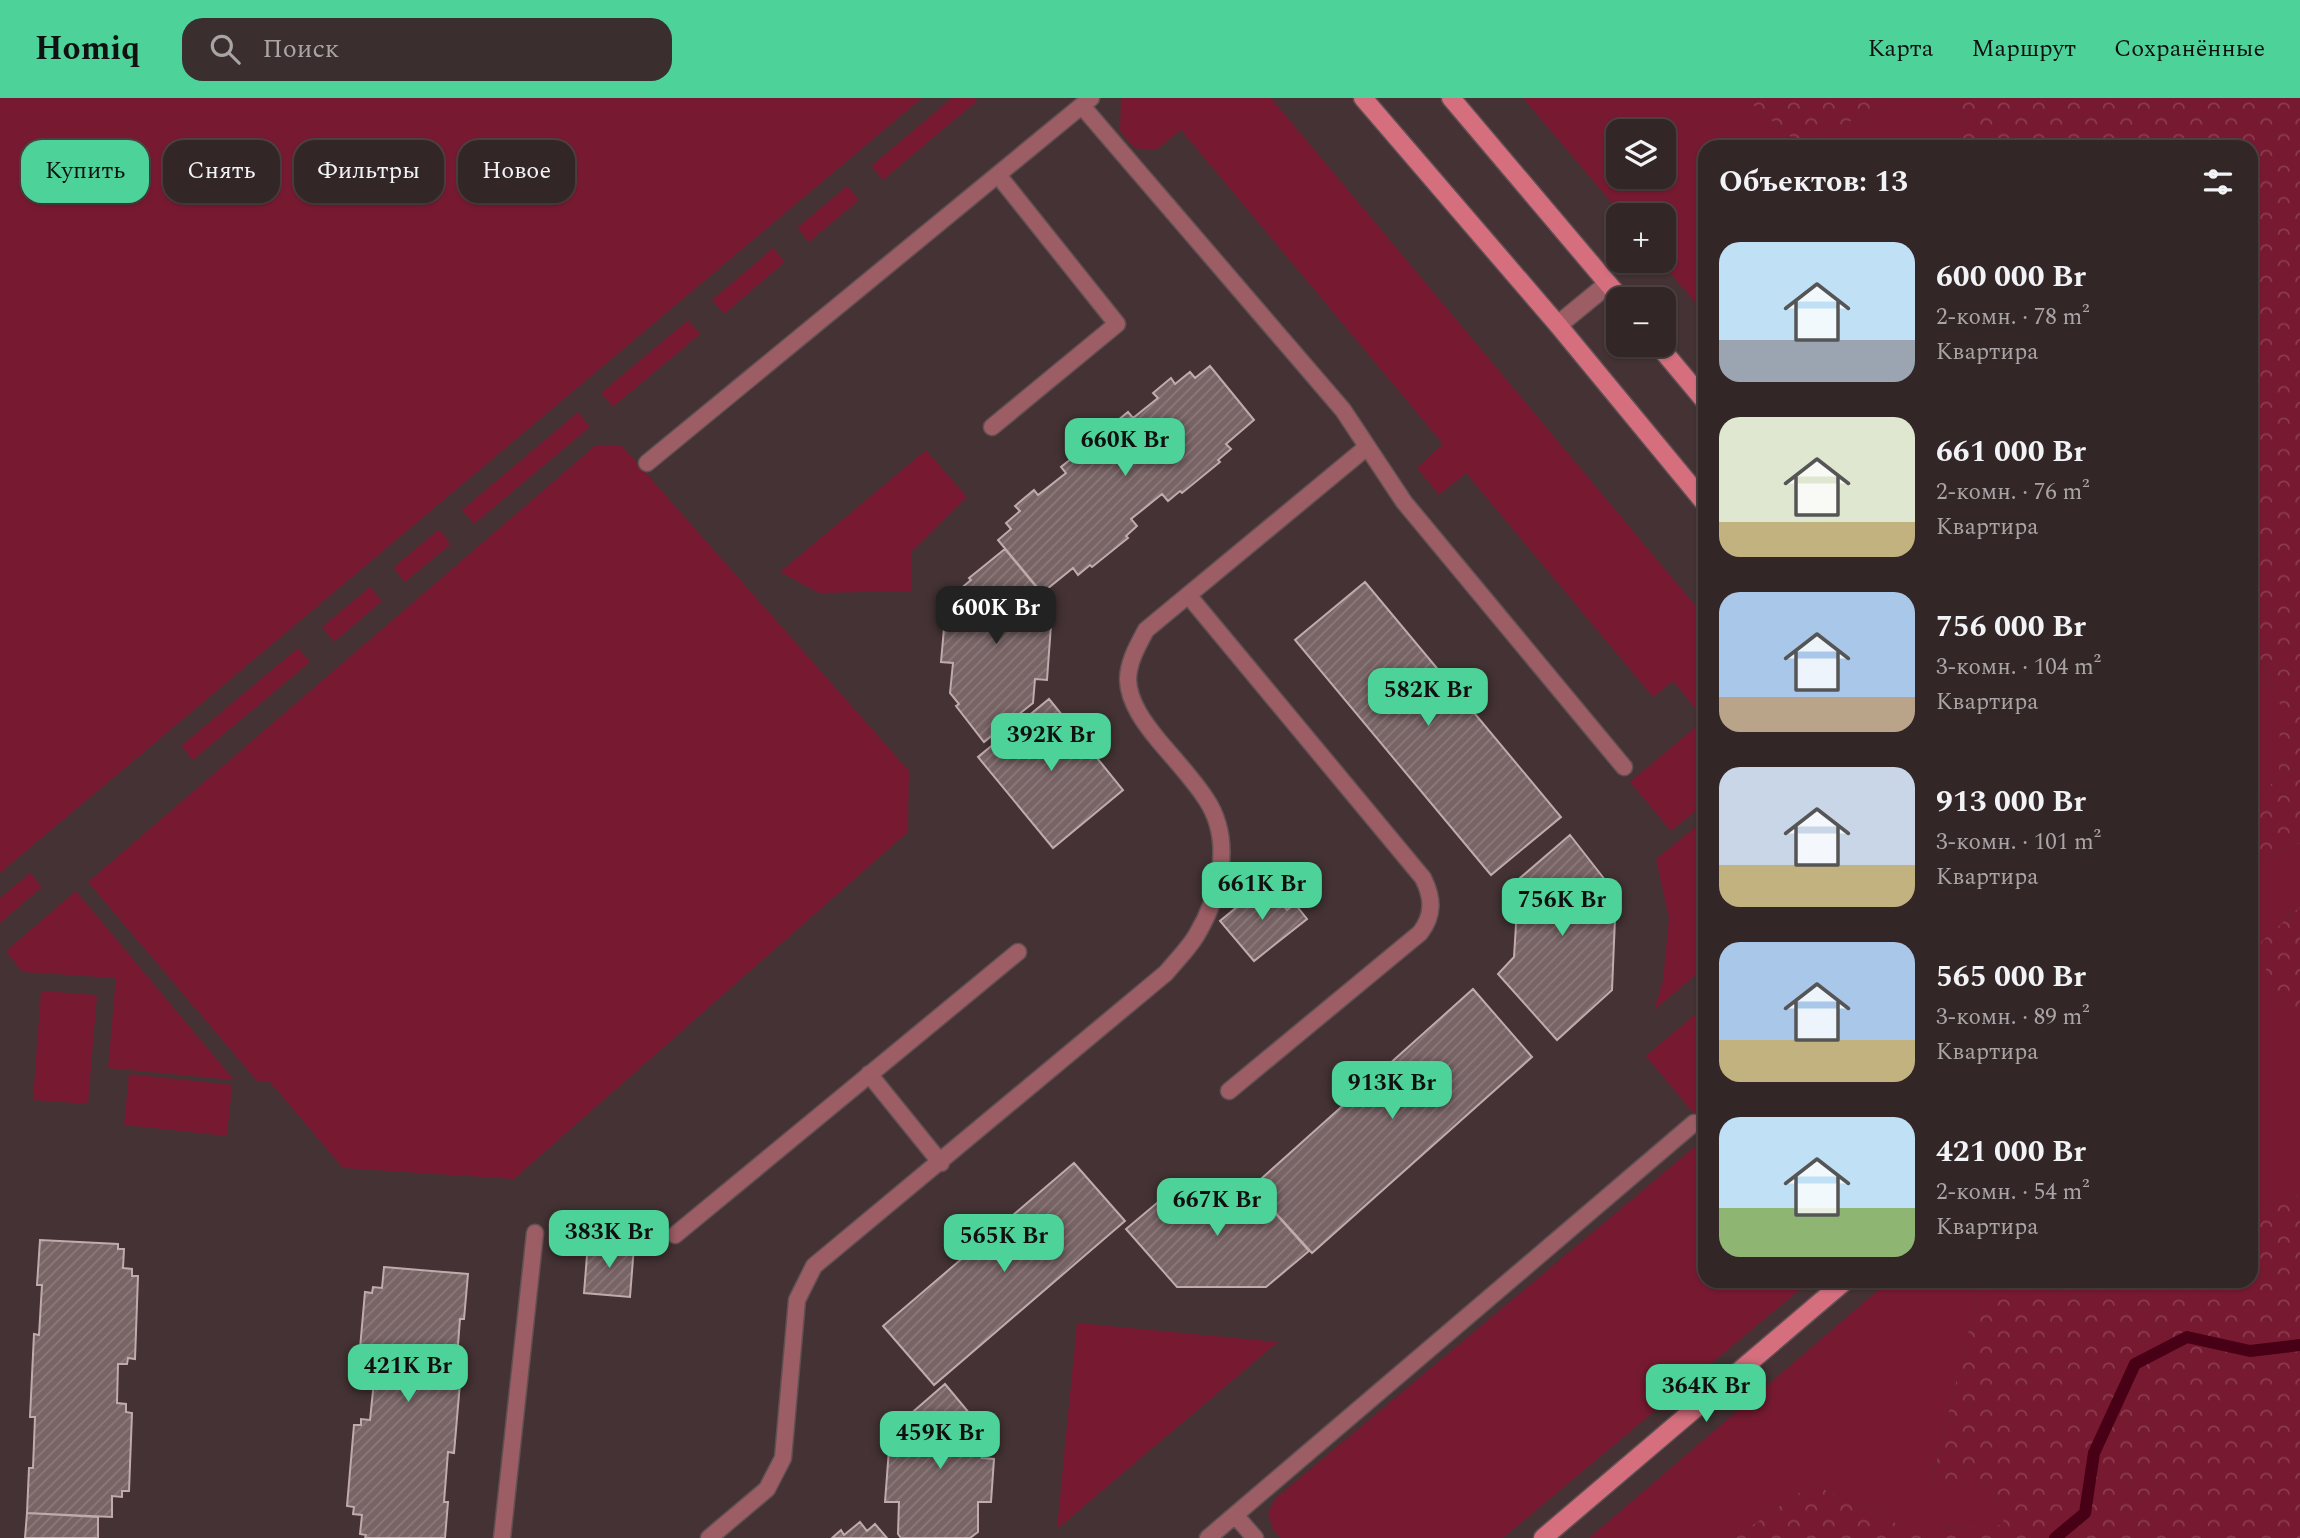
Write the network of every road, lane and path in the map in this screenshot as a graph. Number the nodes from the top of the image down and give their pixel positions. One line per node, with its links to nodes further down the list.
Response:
1 (1363, 98): 7 (street)
2 (1451, 98): 5 (street)
3 (1086, 102): 4 (lane); 11 (lane)
4 (998, 175): 10 (lane); 12 (lane)
5 (1608, 284): 6 (street); 7 (street)
6 (1610, 287)
7 (1558, 325): 13 (street)
8 (1668, 357): 9 (street)
9 (1698, 393)
10 (992, 427)
11 (1367, 447): 14 (lane); 15 (lane)
12 (648, 463)
13 (1698, 495)
14 (1188, 595): 18 (lane); 20 (lane)
15 (1624, 767)
16 (1018, 952): 17 (lane)
17 (869, 1074): 20 (lane); 22 (lane)
18 (1229, 1091)
19 (1694, 1123): 24 (lane)
20 (941, 1163): 26 (lane)
21 (535, 1233): 25 (lane)
22 (675, 1235)
23 (1837, 1288): 29 (street)
24 (1235, 1515): 27 (lane); 28 (lane)
25 (502, 1538)
26 (709, 1538)
27 (1208, 1538)
28 (1255, 1538)
29 (1543, 1538)

